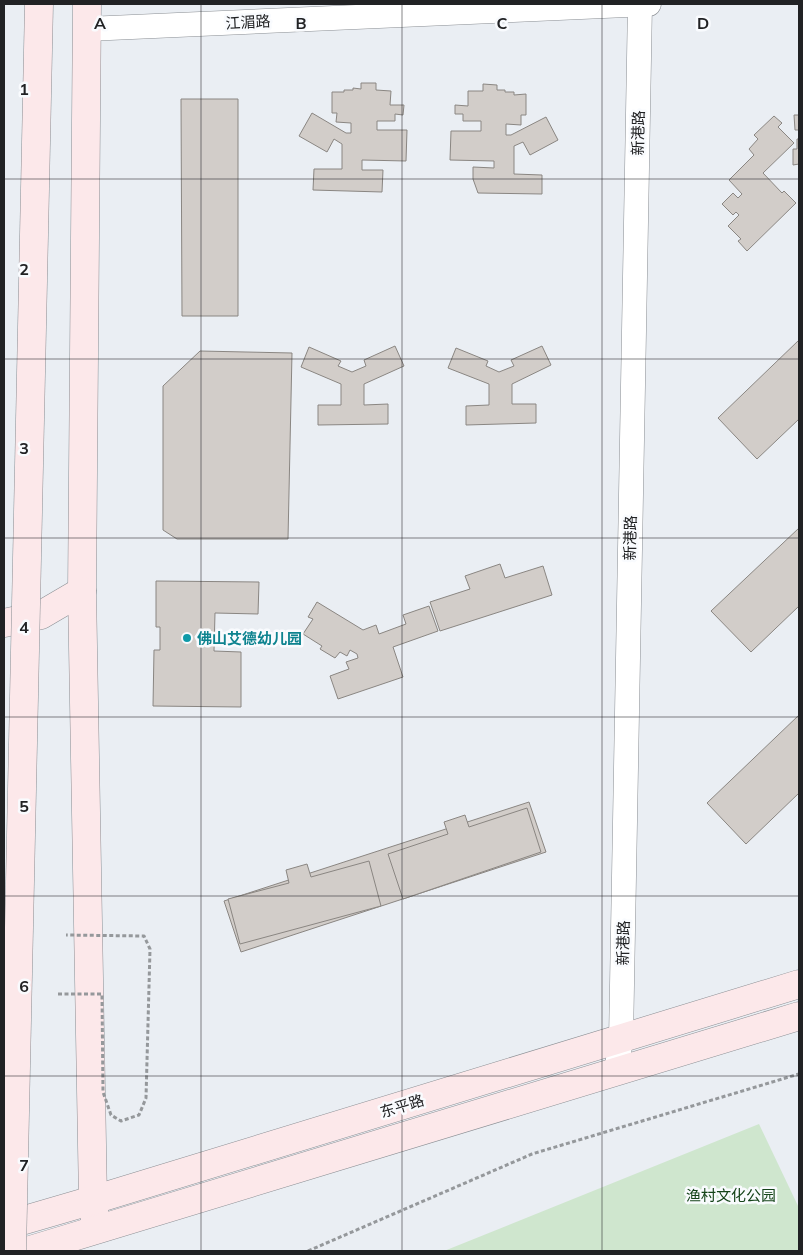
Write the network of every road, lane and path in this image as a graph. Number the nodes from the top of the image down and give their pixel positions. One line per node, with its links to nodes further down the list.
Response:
1 (39, 4): 17 (main road, bridge)
2 (640, 4): 3 (street, 江湄路); 4 (street, 江湄路); 11 (street, 新港路)
3 (649, 4)
4 (87, 16): 5 (main road)
5 (82, 591): 6 (main road); 14 (main road)
6 (4, 623)
7 (66, 935): 9 (path, bridge)
8 (799, 984): 11 (main road, 东平路)
9 (58, 994)
10 (799, 1016): 12 (main road, 东平路)
11 (621, 1040): 12 (street, 新港路); 14 (main road, 东平路)
12 (616, 1072): 16 (main road, 东平路)
13 (799, 1074): 19 (path)
14 (93, 1200): 15 (main road, 东平路); 16 (main road)
15 (4, 1226)
16 (96, 1229): 18 (main road, 东平路)
17 (12, 1251)
18 (27, 1251)
19 (308, 1251)

